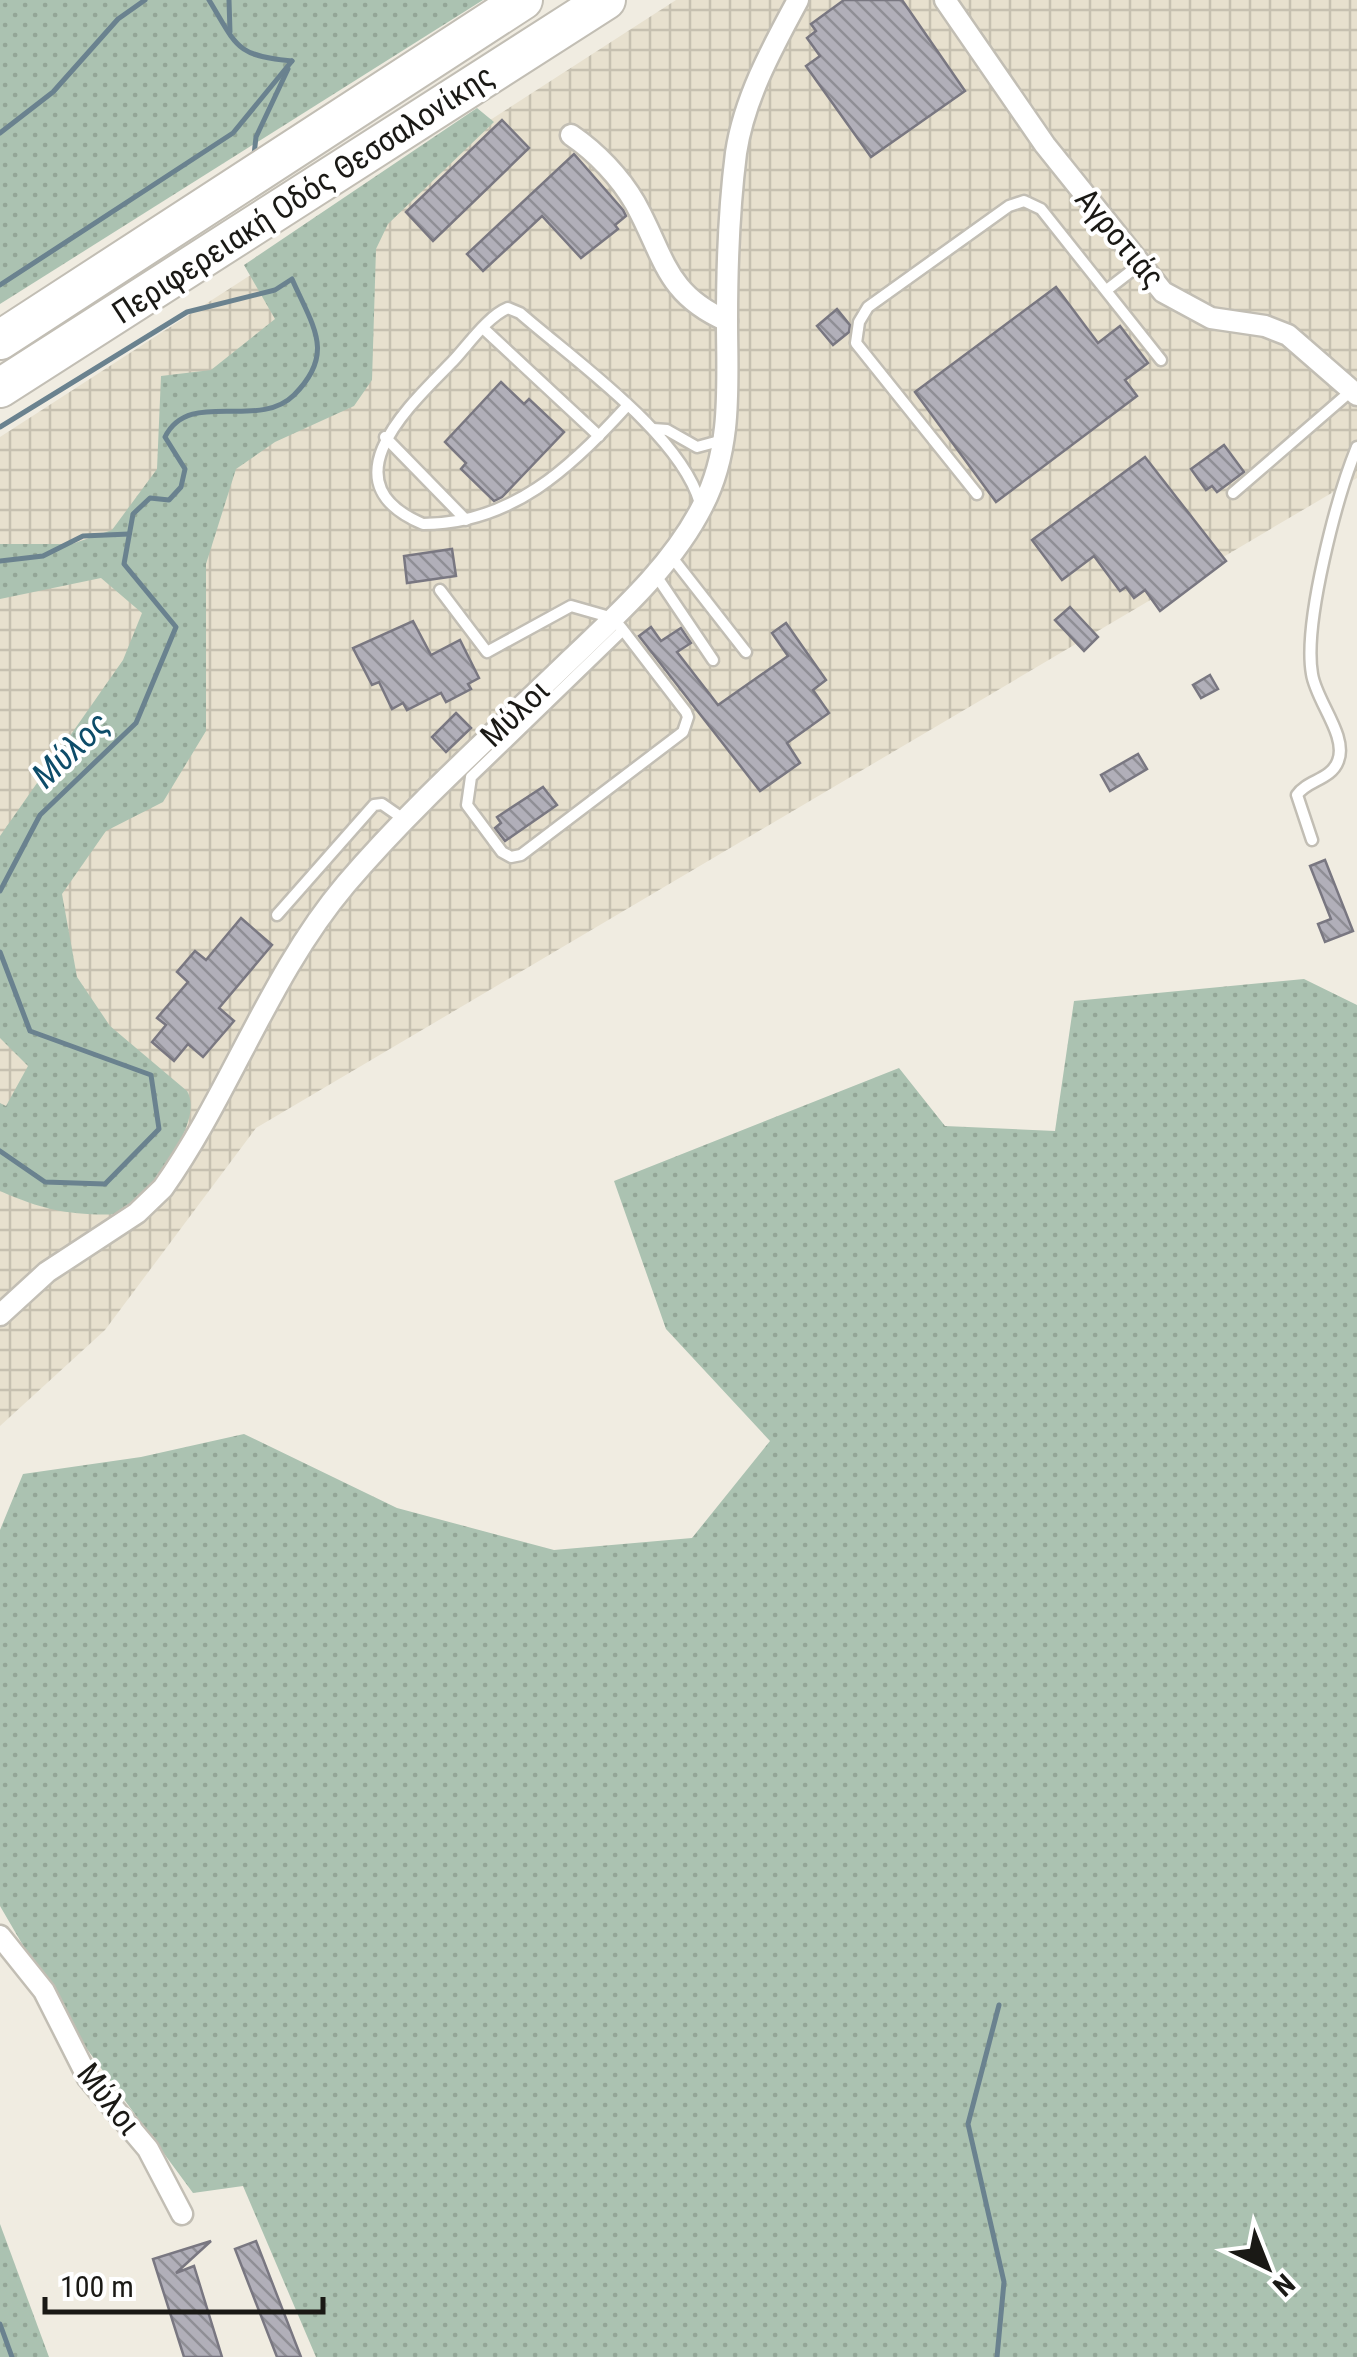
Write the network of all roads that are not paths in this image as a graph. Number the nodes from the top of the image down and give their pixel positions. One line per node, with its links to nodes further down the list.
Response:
1 (523, 0): 10 (highway, Περιφερειακή Οδός Θεσσαλονίκης)
2 (606, 0): 12 (highway, Περιφερειακή Οδός Θεσσαλονίκης)
3 (798, 0): 8 (street, Μύλοι)
4 (945, 0): 6 (street, Αγροτιάς)
5 (571, 136): 8 (street)
6 (1140, 265): 7 (lane); 13 (street, Αγροτιάς)
7 (1108, 290): 11 (lane); 21 (lane)
8 (728, 322): 18 (street, Μύλοι)
9 (484, 329): 14 (lane); 16 (lane); 17 (lane)
10 (0, 340)
11 (1160, 360)
12 (0, 388)
13 (1354, 393): 20 (lane)
14 (627, 406): 15 (lane); 16 (lane)
15 (653, 429): 18 (lane); 22 (lane)
16 (600, 436): 23 (lane)
17 (385, 437): 23 (lane); 23 (lane)
18 (724, 440): 22 (street, Μύλοι)
19 (1357, 447): 31 (lane)
20 (1233, 493)
21 (977, 494)
22 (701, 509): 24 (street, Μύλοι)
23 (466, 520)
24 (670, 555): 25 (street, Μύλοι); 28 (lane)
25 (655, 573): 27 (street, Μύλοι); 29 (lane)
26 (440, 590): 27 (lane)
27 (618, 624): 27 (lane); 30 (street, Μύλοι)
28 (746, 652)
29 (713, 660)
30 (406, 820): 32 (lane); 33 (street, Μύλοι)
31 (1312, 840)
32 (277, 915)
33 (0, 1316)
34 (0, 1936): 35 (street, Μύλοι)
35 (182, 2214)

